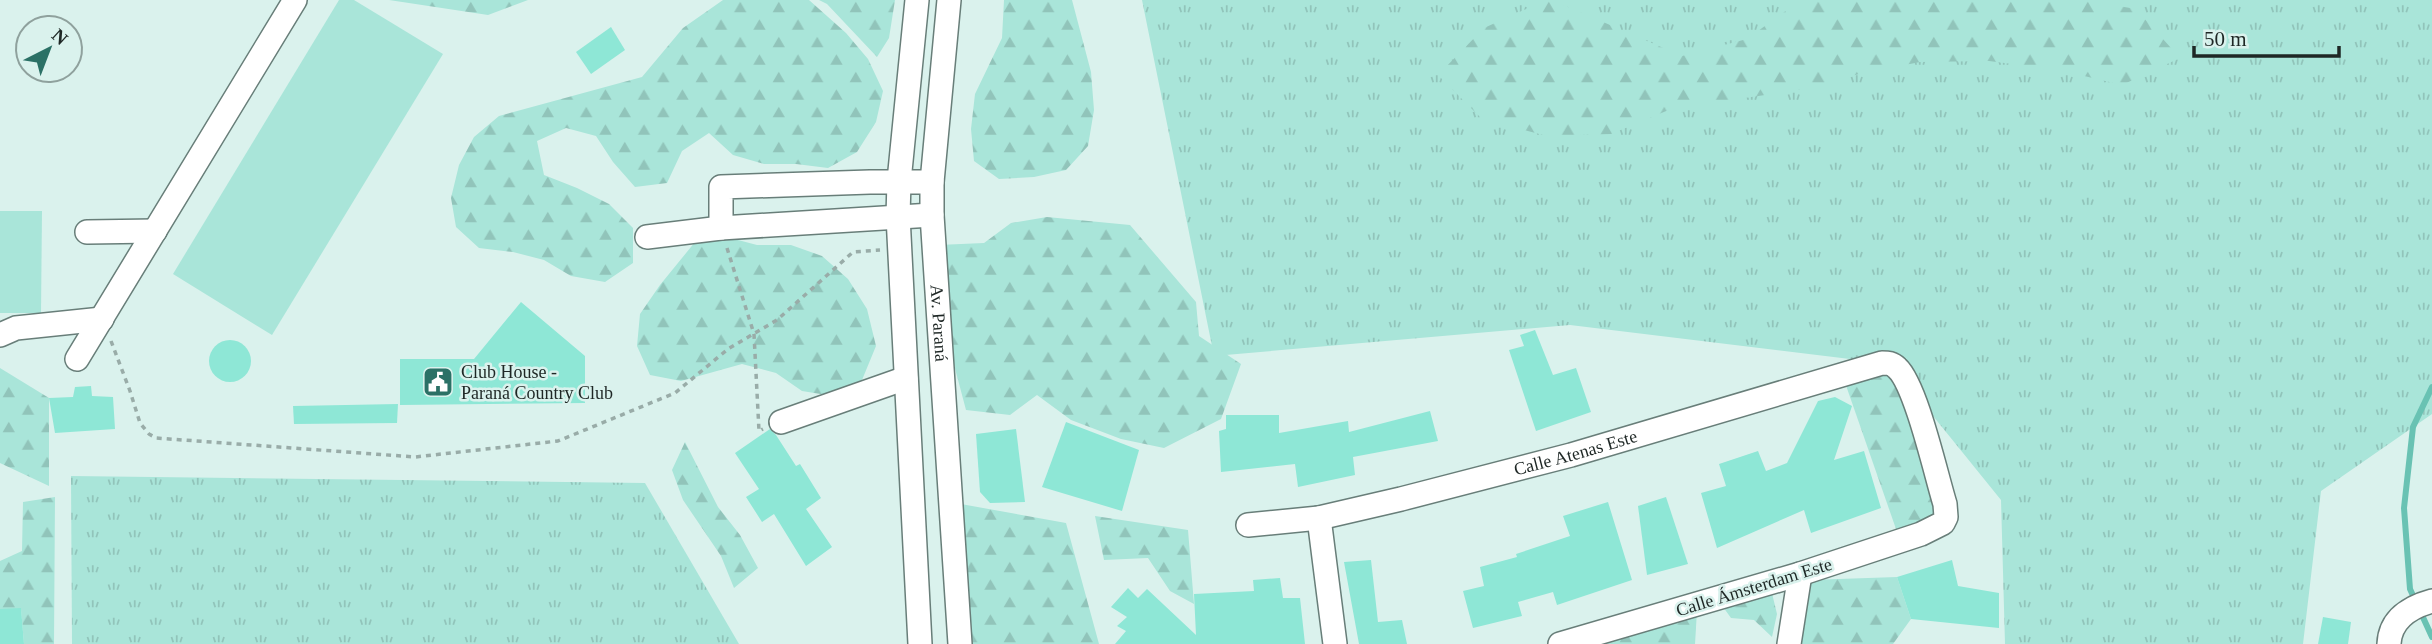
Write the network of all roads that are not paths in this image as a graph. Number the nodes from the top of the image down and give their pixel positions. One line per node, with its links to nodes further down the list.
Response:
1 (295, 0): 9 (street)
2 (917, 0): 4 (street, Av. Paraná)
3 (949, 0): 5 (street, Av. Paraná)
4 (899, 181): 5 (street); 7 (street, Av. Paraná); 8 (street)
5 (932, 182): 6 (street, Av. Paraná)
6 (932, 215): 7 (street); 23 (street, Av. Paraná)
7 (898, 216): 8 (street); 15 (street, Av. Paraná)
8 (721, 228): 11 (street)
9 (155, 231): 10 (street); 12 (street)
10 (87, 232)
11 (647, 237)
12 (102, 320): 13 (street); 14 (street)
13 (0, 335)
14 (77, 359)
15 (906, 377): 16 (street); 22 (street, Av. Paraná)
16 (781, 422)
17 (1319, 518): 18 (street, Calle Atenas Este); 19 (street, Calle Atenas Este); 24 (street)
18 (1944, 521): 20 (street, Calle Ámsterdam Este)
19 (1248, 526)
20 (1800, 575): 25 (street, Calle Ámsterdam Este); 26 (street)
21 (2419, 606): 27 (street)
22 (920, 644)
23 (960, 644)
24 (1335, 644)
25 (1560, 644)
26 (1789, 644)
27 (2389, 644)

